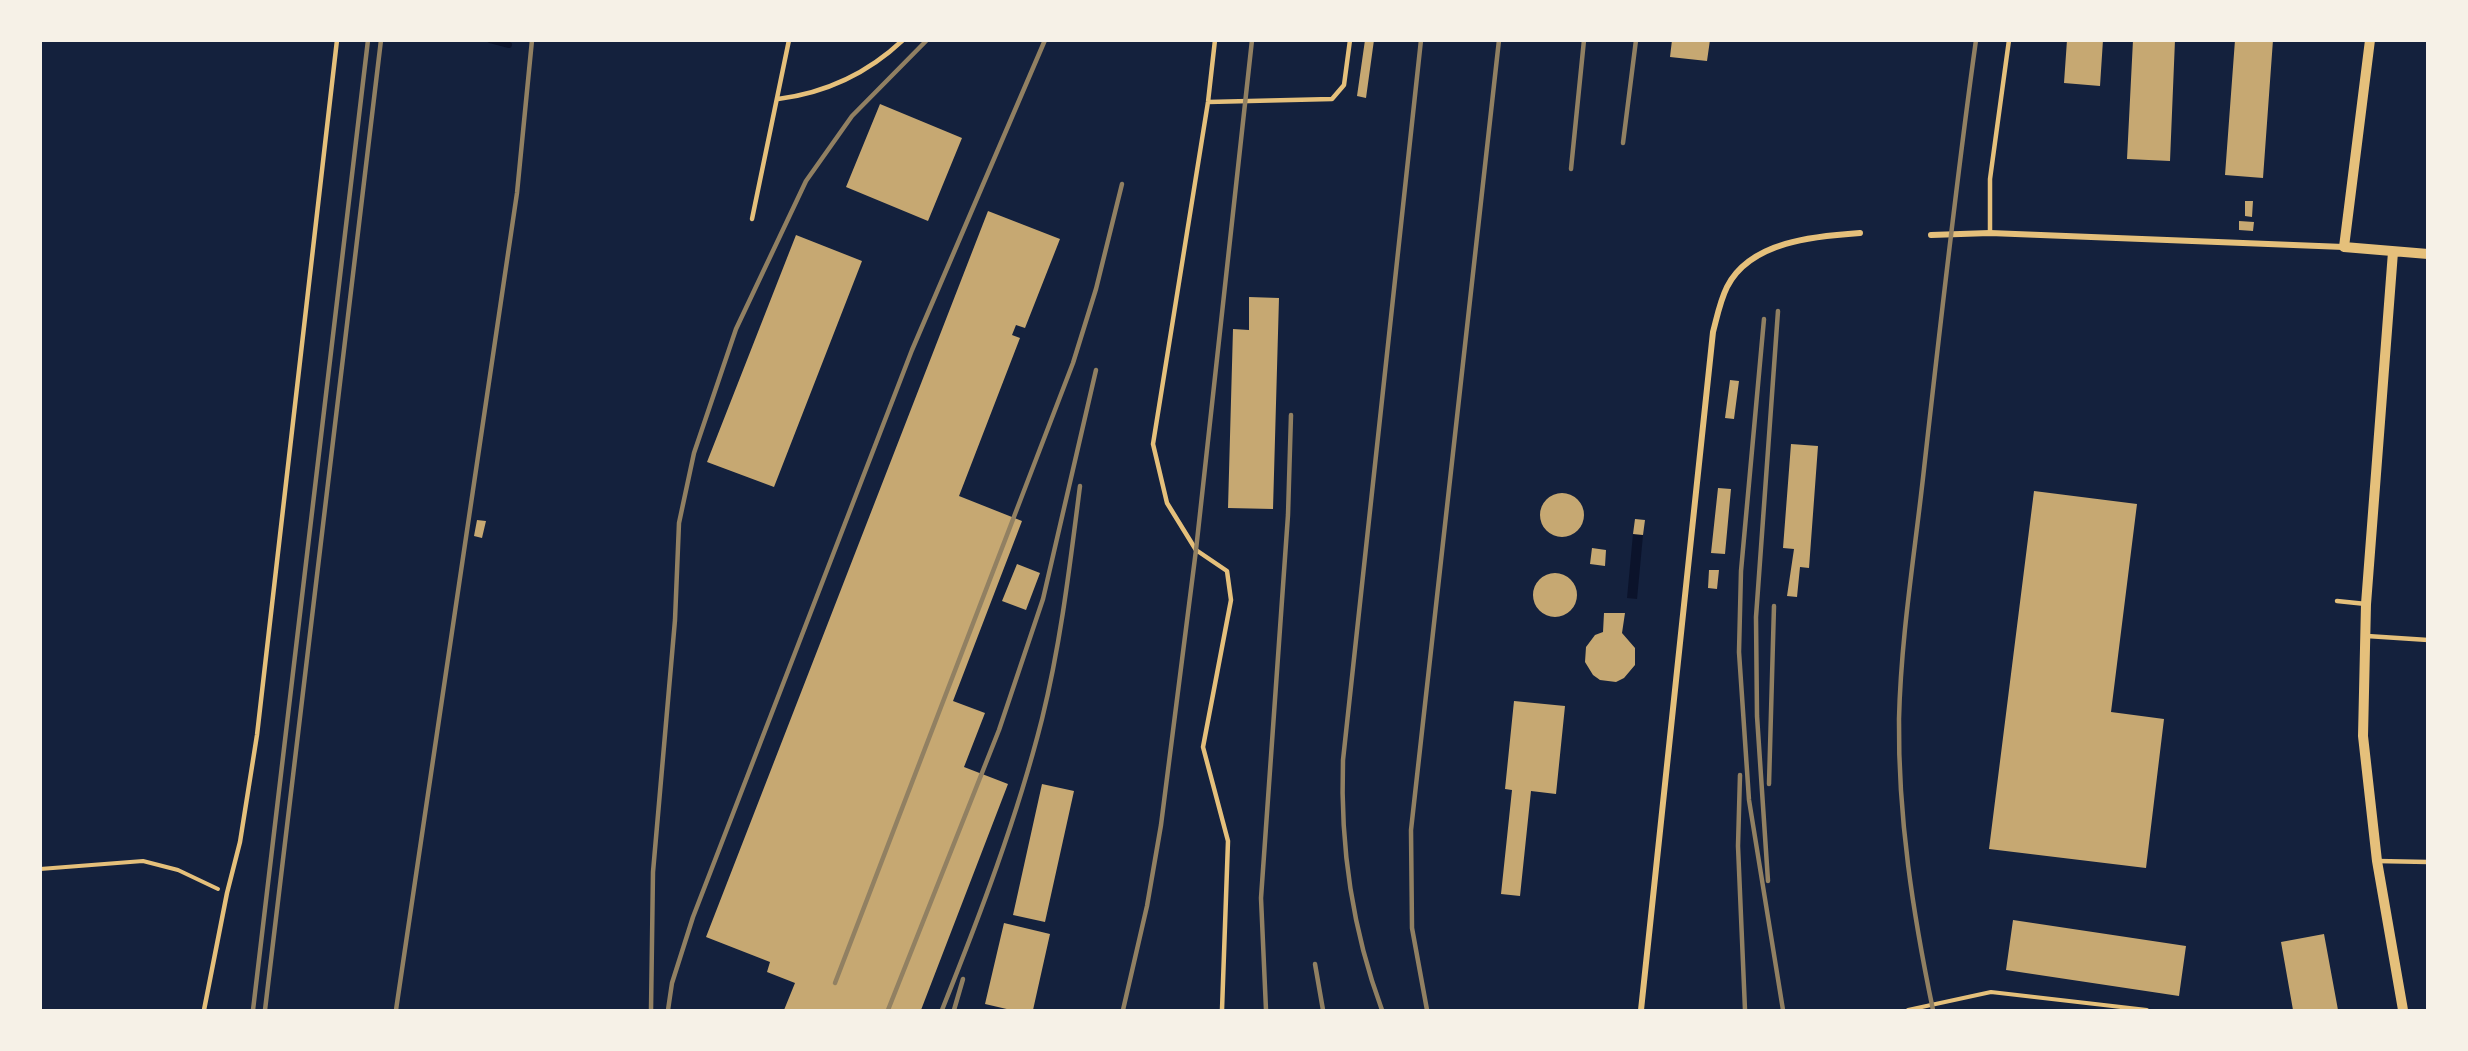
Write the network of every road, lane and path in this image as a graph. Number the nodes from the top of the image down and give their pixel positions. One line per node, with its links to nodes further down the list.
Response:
1 (337, 40): 24 (lane)
2 (789, 40): 8 (lane)
3 (903, 40): 8 (lane)
4 (1215, 40): 9 (lane)
5 (1350, 40): 9 (lane)
6 (2009, 40): 11 (lane)
7 (2370, 40): 14 (street)
8 (778, 99): 10 (lane)
9 (1208, 102): 26 (lane)
10 (752, 219)
11 (1990, 233): 13 (street); 14 (street)
12 (1860, 234): 27 (street)
13 (1931, 235)
14 (2344, 247): 15 (street)
15 (2393, 252): 16 (street); 18 (street)
16 (2427, 254)
17 (2337, 601): 18 (lane)
18 (2366, 604): 19 (street)
19 (2364, 636): 20 (lane); 21 (street)
20 (2427, 640)
21 (2377, 861): 22 (lane); 30 (street)
22 (2427, 862)
23 (40, 869): 24 (path)
24 (226, 893): 25 (lane)
25 (204, 1011)
26 (1222, 1011)
27 (1641, 1011)
28 (1908, 1011): 29 (path)
29 (2147, 1011)
30 (2403, 1011)

